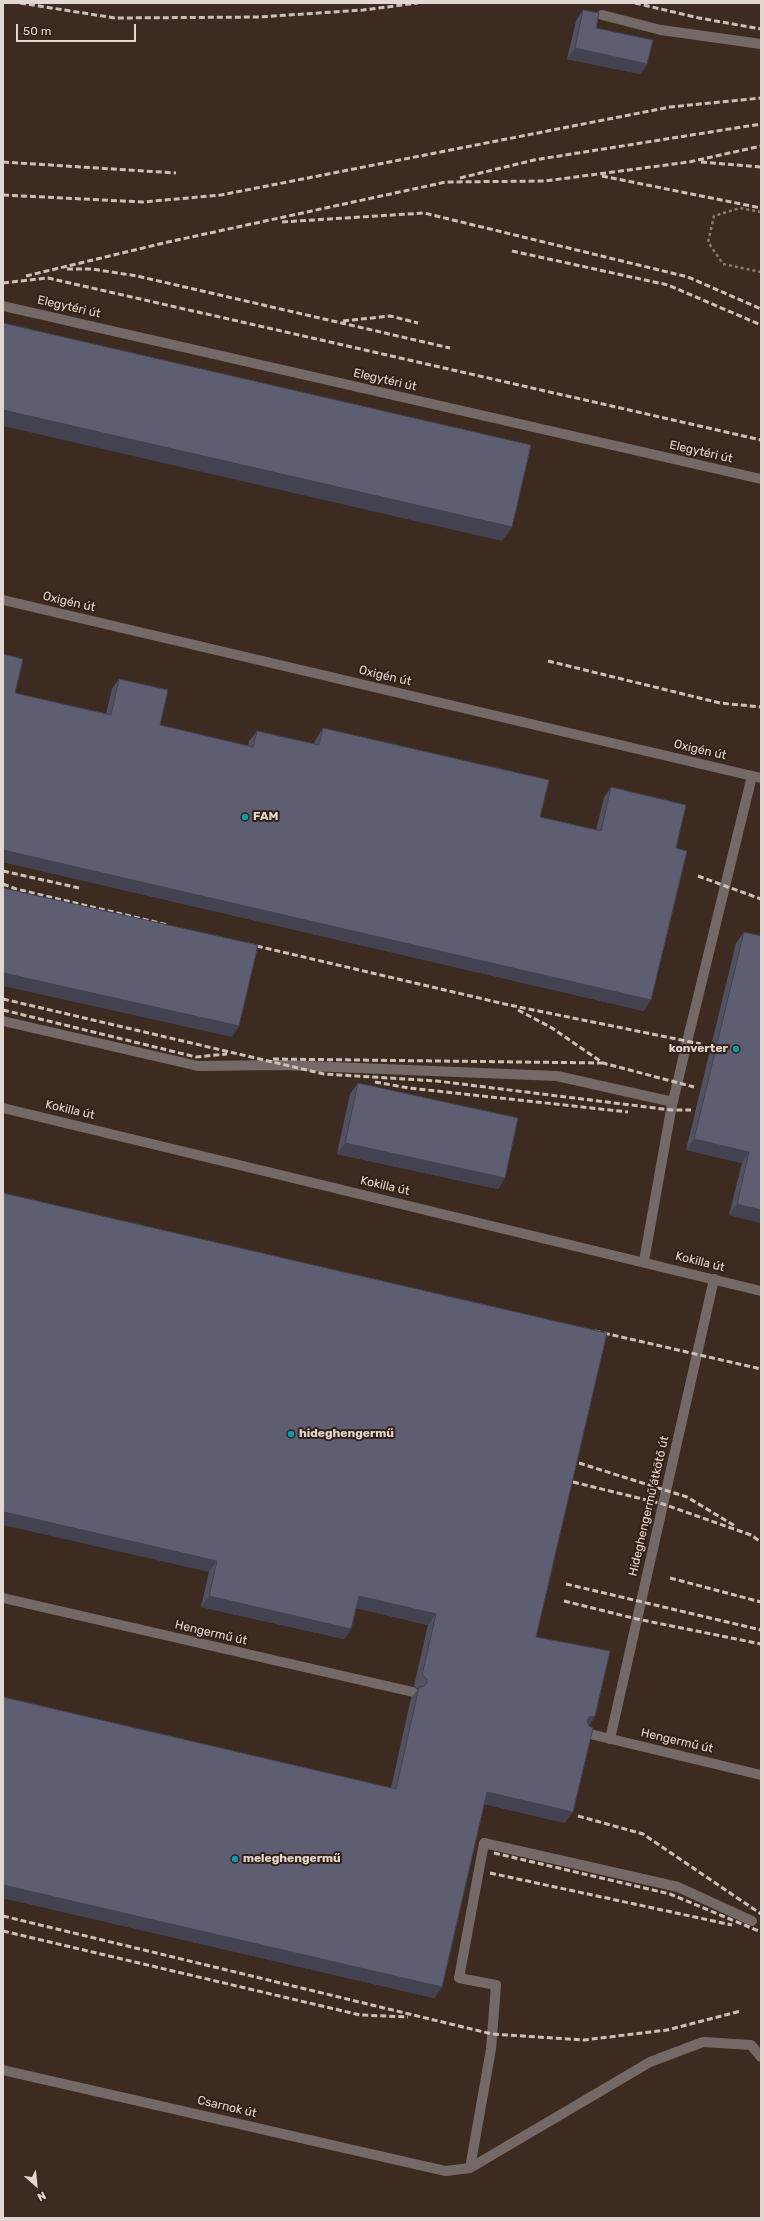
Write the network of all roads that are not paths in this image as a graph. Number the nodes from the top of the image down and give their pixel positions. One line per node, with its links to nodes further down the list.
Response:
1 (602, 15): 2 (lane)
2 (761, 44)
3 (3, 306): 4 (lane, Elegytéri út)
4 (761, 479)
5 (3, 600): 6 (lane, Oxigén út)
6 (757, 777): 8 (lane)
7 (3, 1021): 8 (lane)
8 (673, 1102): 10 (lane)
9 (3, 1108): 10 (lane, Kokilla út)
10 (644, 1261): 11 (lane, Kokilla út)
11 (714, 1279): 12 (lane, Kokilla út); 16 (lane, Hideghengermű átkötő út)
12 (761, 1290)
13 (3, 1598): 14 (lane, Hengermű út)
14 (413, 1692)
15 (586, 1733): 16 (lane, Hengermű út)
16 (610, 1739): 17 (lane, Hengermű út)
17 (761, 1775)
18 (752, 1921): 21 (lane)
19 (761, 2057): 21 (lane)
20 (3, 2070): 21 (lane, Csarnok út)
21 (470, 2168)

